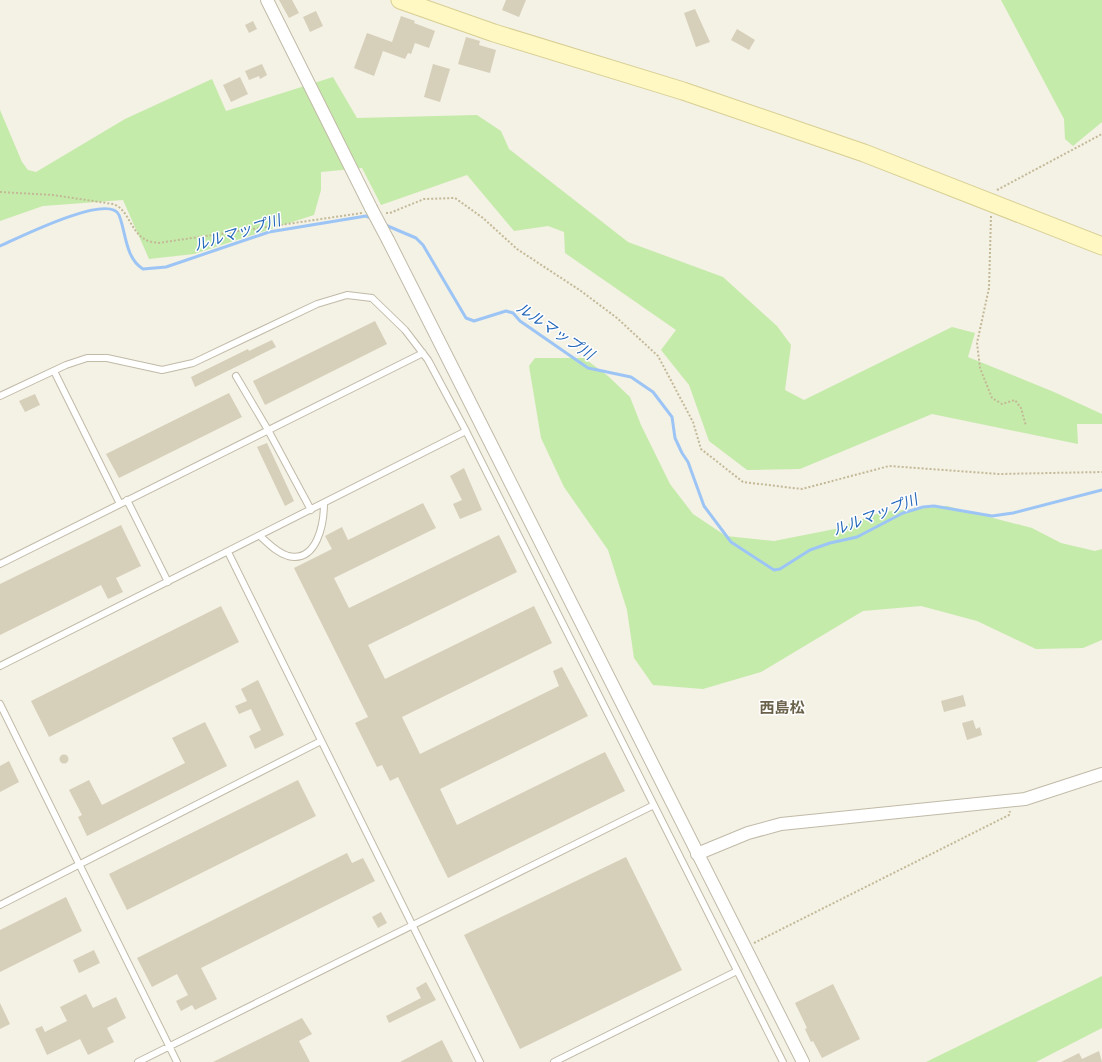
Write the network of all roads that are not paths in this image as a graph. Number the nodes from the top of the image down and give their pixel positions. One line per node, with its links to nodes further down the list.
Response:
1 (267, 0): 23 (street, bridge)
2 (400, 0): 3 (street)
3 (1102, 246)
4 (423, 353): 5 (lane); 8 (lane); 9 (lane)
5 (54, 370): 7 (lane); 12 (lane)
6 (236, 376): 8 (lane)
7 (0, 396)
8 (268, 430): 10 (lane); 13 (lane)
9 (466, 431): 11 (lane); 22 (lane)
10 (128, 500): 12 (lane); 17 (lane)
11 (324, 503): 13 (lane); 14 (lane)
12 (120, 504): 16 (lane)
13 (311, 510): 14 (lane)
14 (260, 536): 15 (lane)
15 (228, 552): 17 (lane); 20 (lane)
16 (0, 564)
17 (168, 582): 18 (lane)
18 (0, 666)
19 (0, 704): 24 (lane)
20 (321, 741): 24 (lane); 26 (lane)
21 (1102, 774): 23 (street)
22 (654, 805): 26 (lane); 27 (lane)
23 (697, 854): 34 (street)
24 (80, 865): 25 (lane); 28 (lane)
25 (0, 905)
26 (412, 924): 28 (lane); 31 (lane)
27 (737, 971): 32 (lane); 33 (lane)
28 (169, 1046): 29 (lane); 30 (lane)
29 (138, 1062)
30 (177, 1062)
31 (480, 1062)
32 (554, 1062)
33 (783, 1062)
34 (803, 1062)

